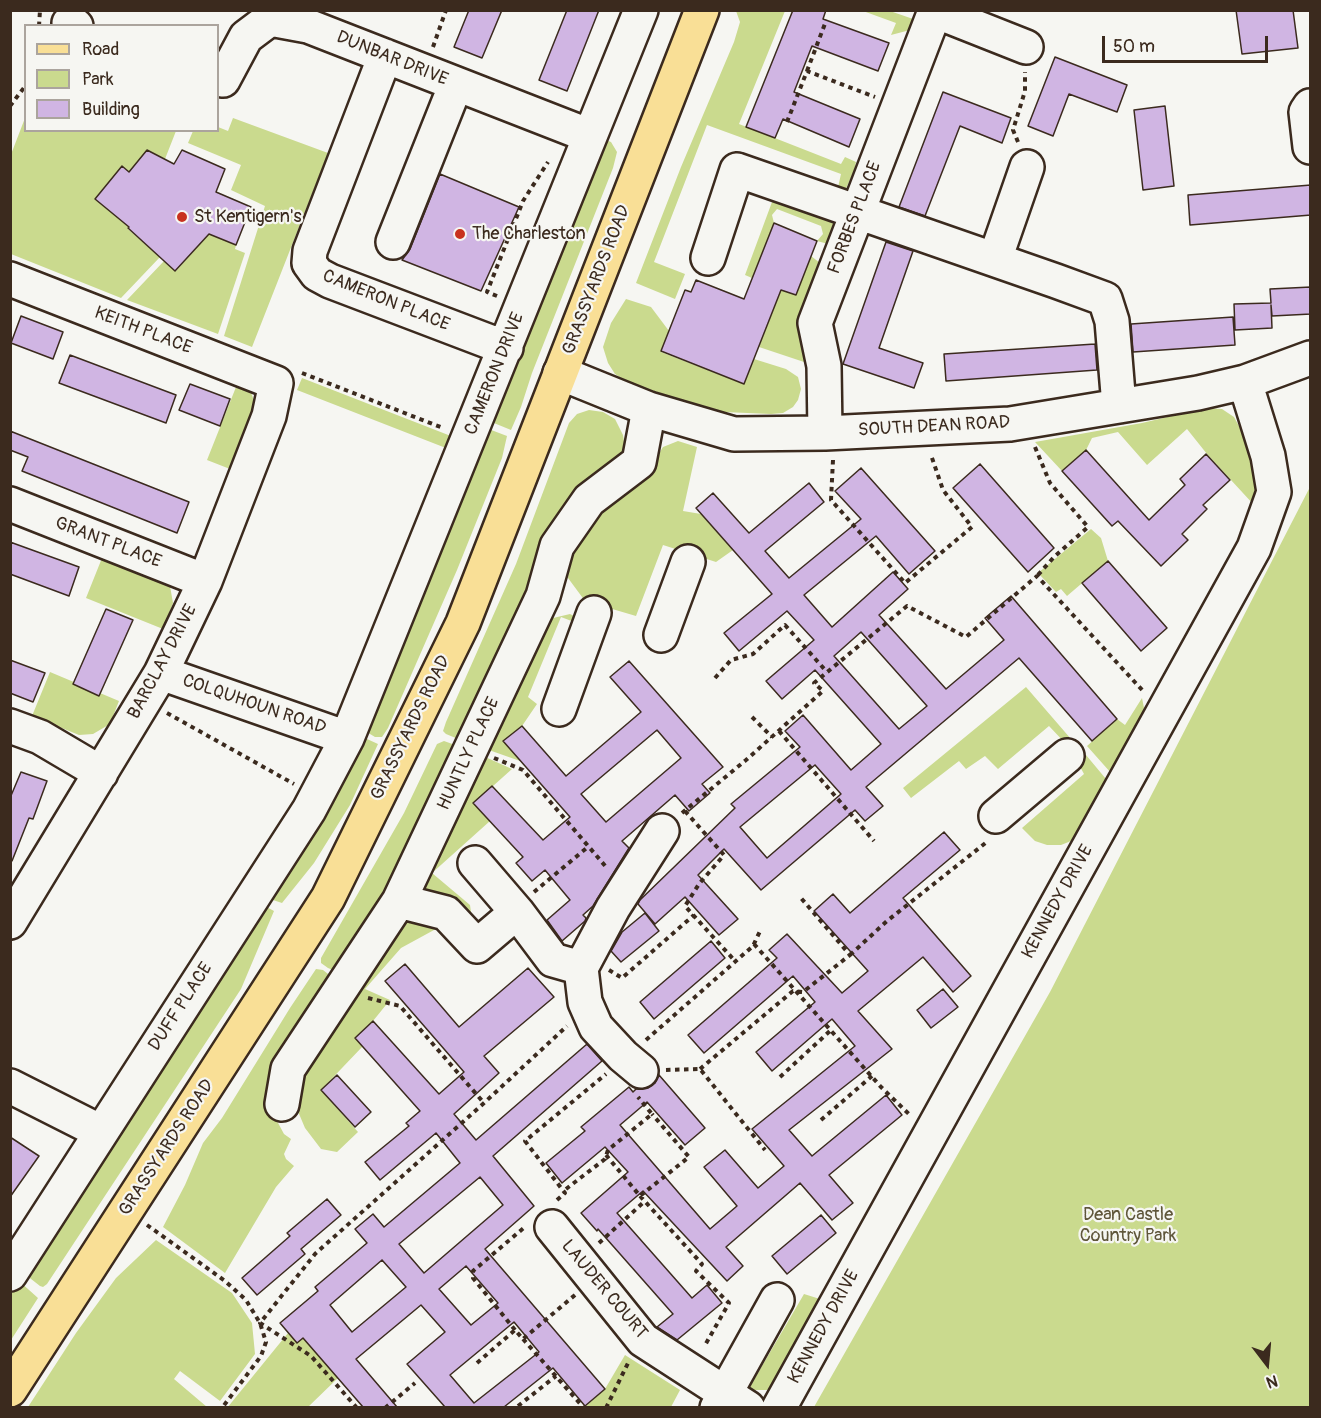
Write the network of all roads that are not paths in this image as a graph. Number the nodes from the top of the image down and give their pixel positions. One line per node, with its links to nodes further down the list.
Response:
1 (641, 10): 9 (street, CAMERON DRIVE)
2 (702, 10): 19 (main road, GRASSYARDS ROAD)
3 (935, 11): 4 (street, FORBES PLACE); 12 (street, FORBES PLACE)
4 (1026, 47)
5 (385, 56): 6 (street, DUNBAR DRIVE); 7 (street, DUNBAR DRIVE); 17 (street, CAMERON PLACE)
6 (219, 79)
7 (456, 84): 9 (street, DUNBAR DRIVE); 13 (street)
8 (1311, 106): 10 (street)
9 (580, 132): 17 (street, CAMERON DRIVE)
10 (1311, 147)
11 (1028, 167): 15 (street)
12 (857, 212): 14 (street); 15 (street); 24 (street, FORBES PLACE)
13 (393, 242)
14 (708, 258)
15 (995, 259): 22 (street)
16 (10, 279): 21 (street, KEITH PLACE)
17 (506, 348): 33 (street, CAMERON DRIVE)
18 (1311, 358): 20 (street, SOUTH DEAN ROAD)
19 (560, 373): 23 (street, SOUTH DEAN ROAD); 50 (main road, GRASSYARDS ROAD)
20 (1245, 382): 22 (street, SOUTH DEAN ROAD); 52 (street, KENNEDY DRIVE)
21 (276, 383): 27 (street, BARCLAY DRIVE)
22 (1119, 406): 24 (street, SOUTH DEAN ROAD)
23 (649, 409): 24 (street, SOUTH DEAN ROAD); 39 (street, HUNTLY PLACE)
24 (829, 433)
25 (10, 504): 27 (street, GRANT PLACE)
26 (688, 562): 29 (street)
27 (205, 581): 30 (street, BARCLAY DRIVE)
28 (594, 613): 31 (street)
29 (661, 635)
30 (161, 673): 33 (street, COLQUHOUN ROAD); 35 (street, BARCLAY DRIVE)
31 (559, 709)
32 (10, 726): 35 (street)
33 (347, 738): 46 (street, DUFF PLACE)
34 (1067, 756): 37 (street)
35 (101, 773): 41 (street, BARCLAY DRIVE)
36 (673, 821): 42 (street)
37 (996, 825)
38 (475, 863): 40 (street)
39 (399, 901): 40 (street); 45 (street, HUNTLY PLACE)
40 (517, 912): 42 (street)
41 (10, 922)
42 (584, 963): 43 (street)
43 (633, 1064)
44 (10, 1086): 46 (street)
45 (282, 1104)
46 (101, 1132): 48 (street, DUFF PLACE)
47 (544, 1219): 51 (street, LAUDER COURT)
48 (10, 1274)
49 (777, 1300): 51 (street)
50 (10, 1390)
51 (730, 1402)
52 (779, 1407)

